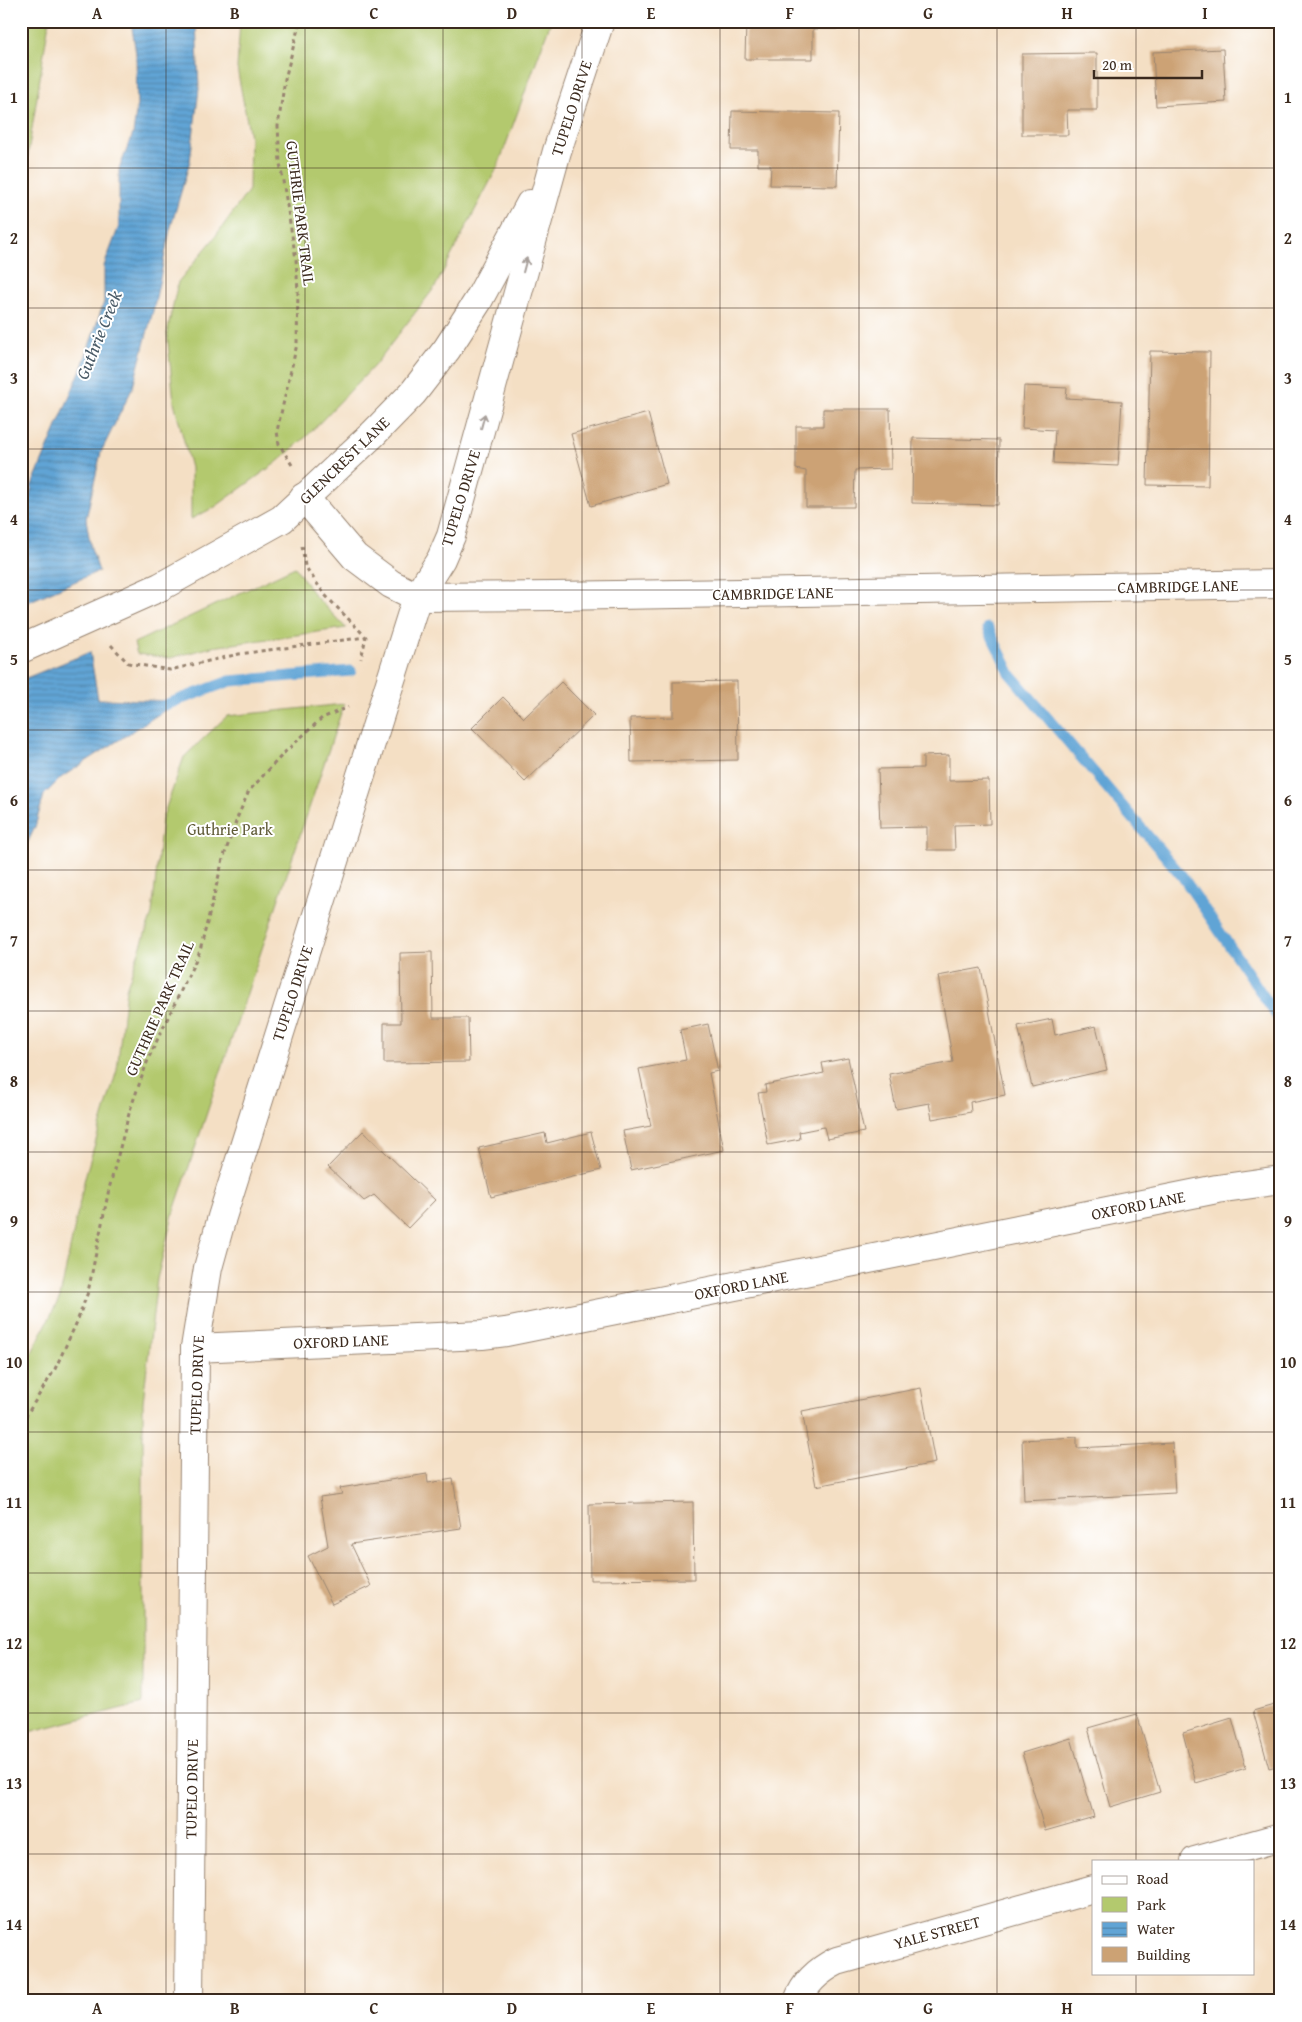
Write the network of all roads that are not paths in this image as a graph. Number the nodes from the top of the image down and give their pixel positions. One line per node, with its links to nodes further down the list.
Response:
1 (600, 21): 2 (street, TUPELO DRIVE)
2 (556, 151): 3 (street, GLENCREST LANE); 5 (street, TUPELO DRIVE, one-way to 2)
3 (304, 498): 5 (street, CAMBRIDGE LANE); 6 (street, GLENCREST LANE)
4 (1281, 584): 5 (street, CAMBRIDGE LANE)
5 (417, 596): 8 (street, TUPELO DRIVE)
6 (21, 649)
7 (1281, 1180): 8 (street, OXFORD LANE)
8 (195, 1348): 12 (street, TUPELO DRIVE)
9 (1281, 1837): 10 (street)
10 (1199, 1860)
11 (1092, 1889): 13 (street, YALE STREET)
12 (189, 2001)
13 (798, 2001)

